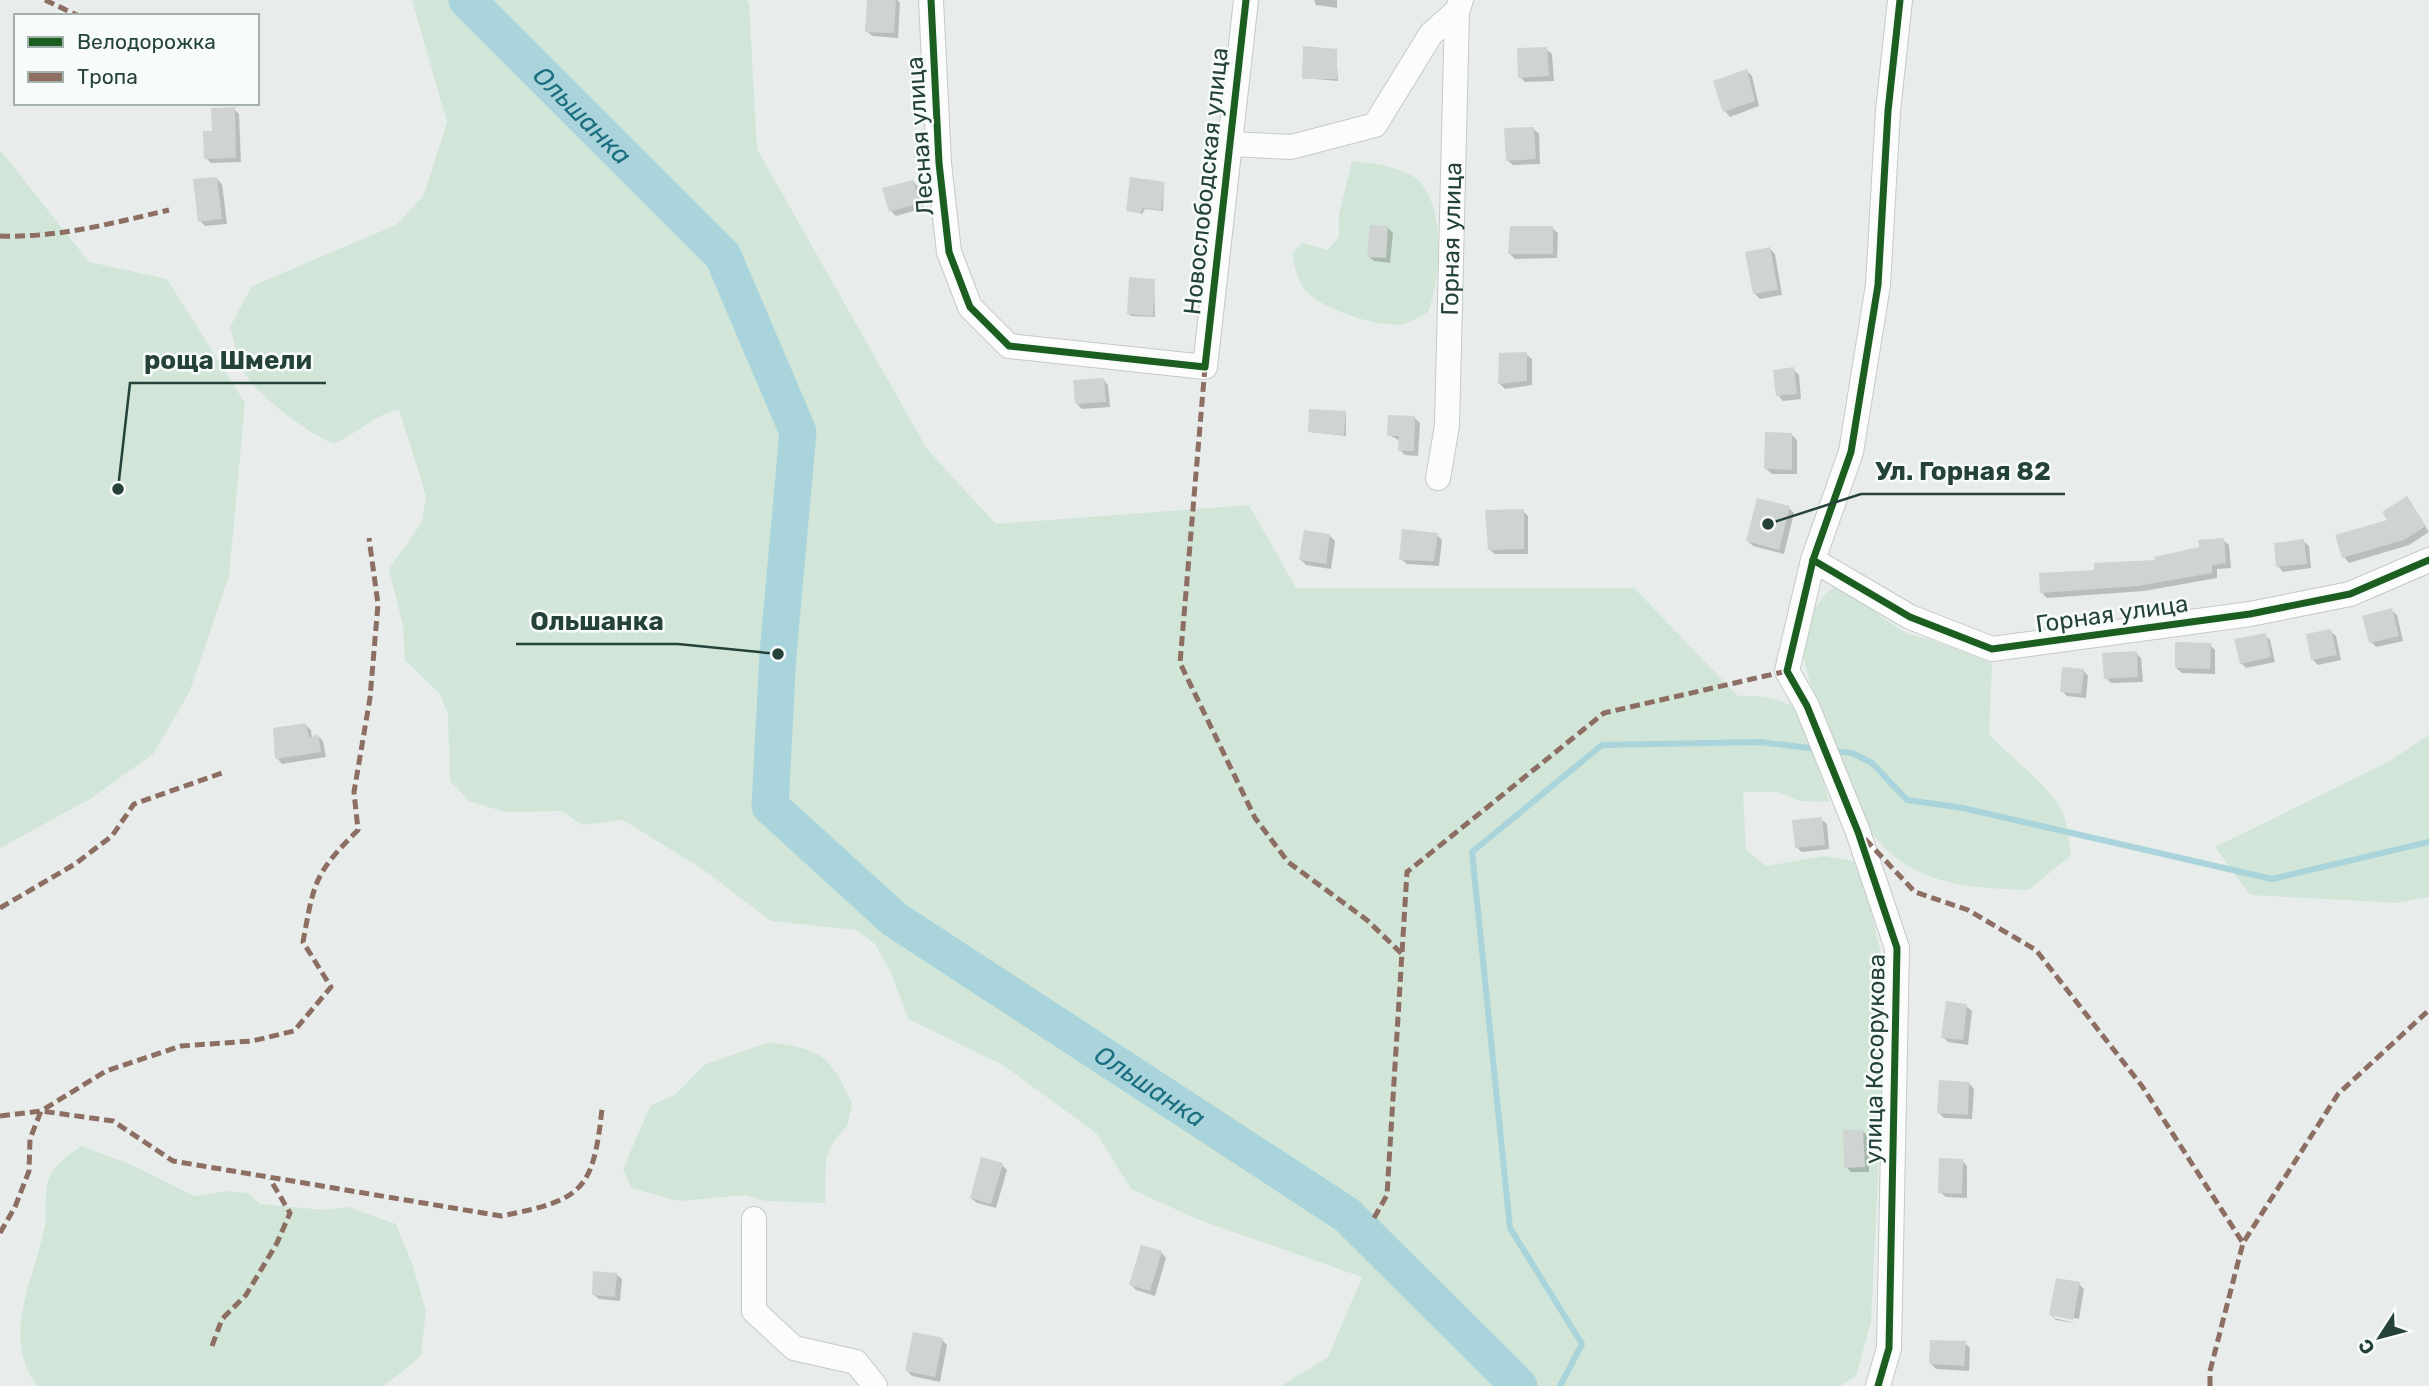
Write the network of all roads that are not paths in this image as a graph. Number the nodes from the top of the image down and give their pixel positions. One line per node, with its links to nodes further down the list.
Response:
1 (931, 0): 6 (street, Лесная улица)
2 (1246, 0): 5 (street, Новослободская улица)
3 (1900, 0): 8 (street, улица Косорукова)
4 (1459, 6): 5 (street); 7 (street, Горная улица)
5 (1229, 144): 6 (street, Новослободская улица)
6 (1205, 367)
7 (1438, 478)
8 (1813, 560): 9 (street, Горная улица); 12 (street, улица Косорукова)
9 (2429, 561)
10 (754, 1219): 11 (street)
11 (875, 1386)
12 (1878, 1386)

